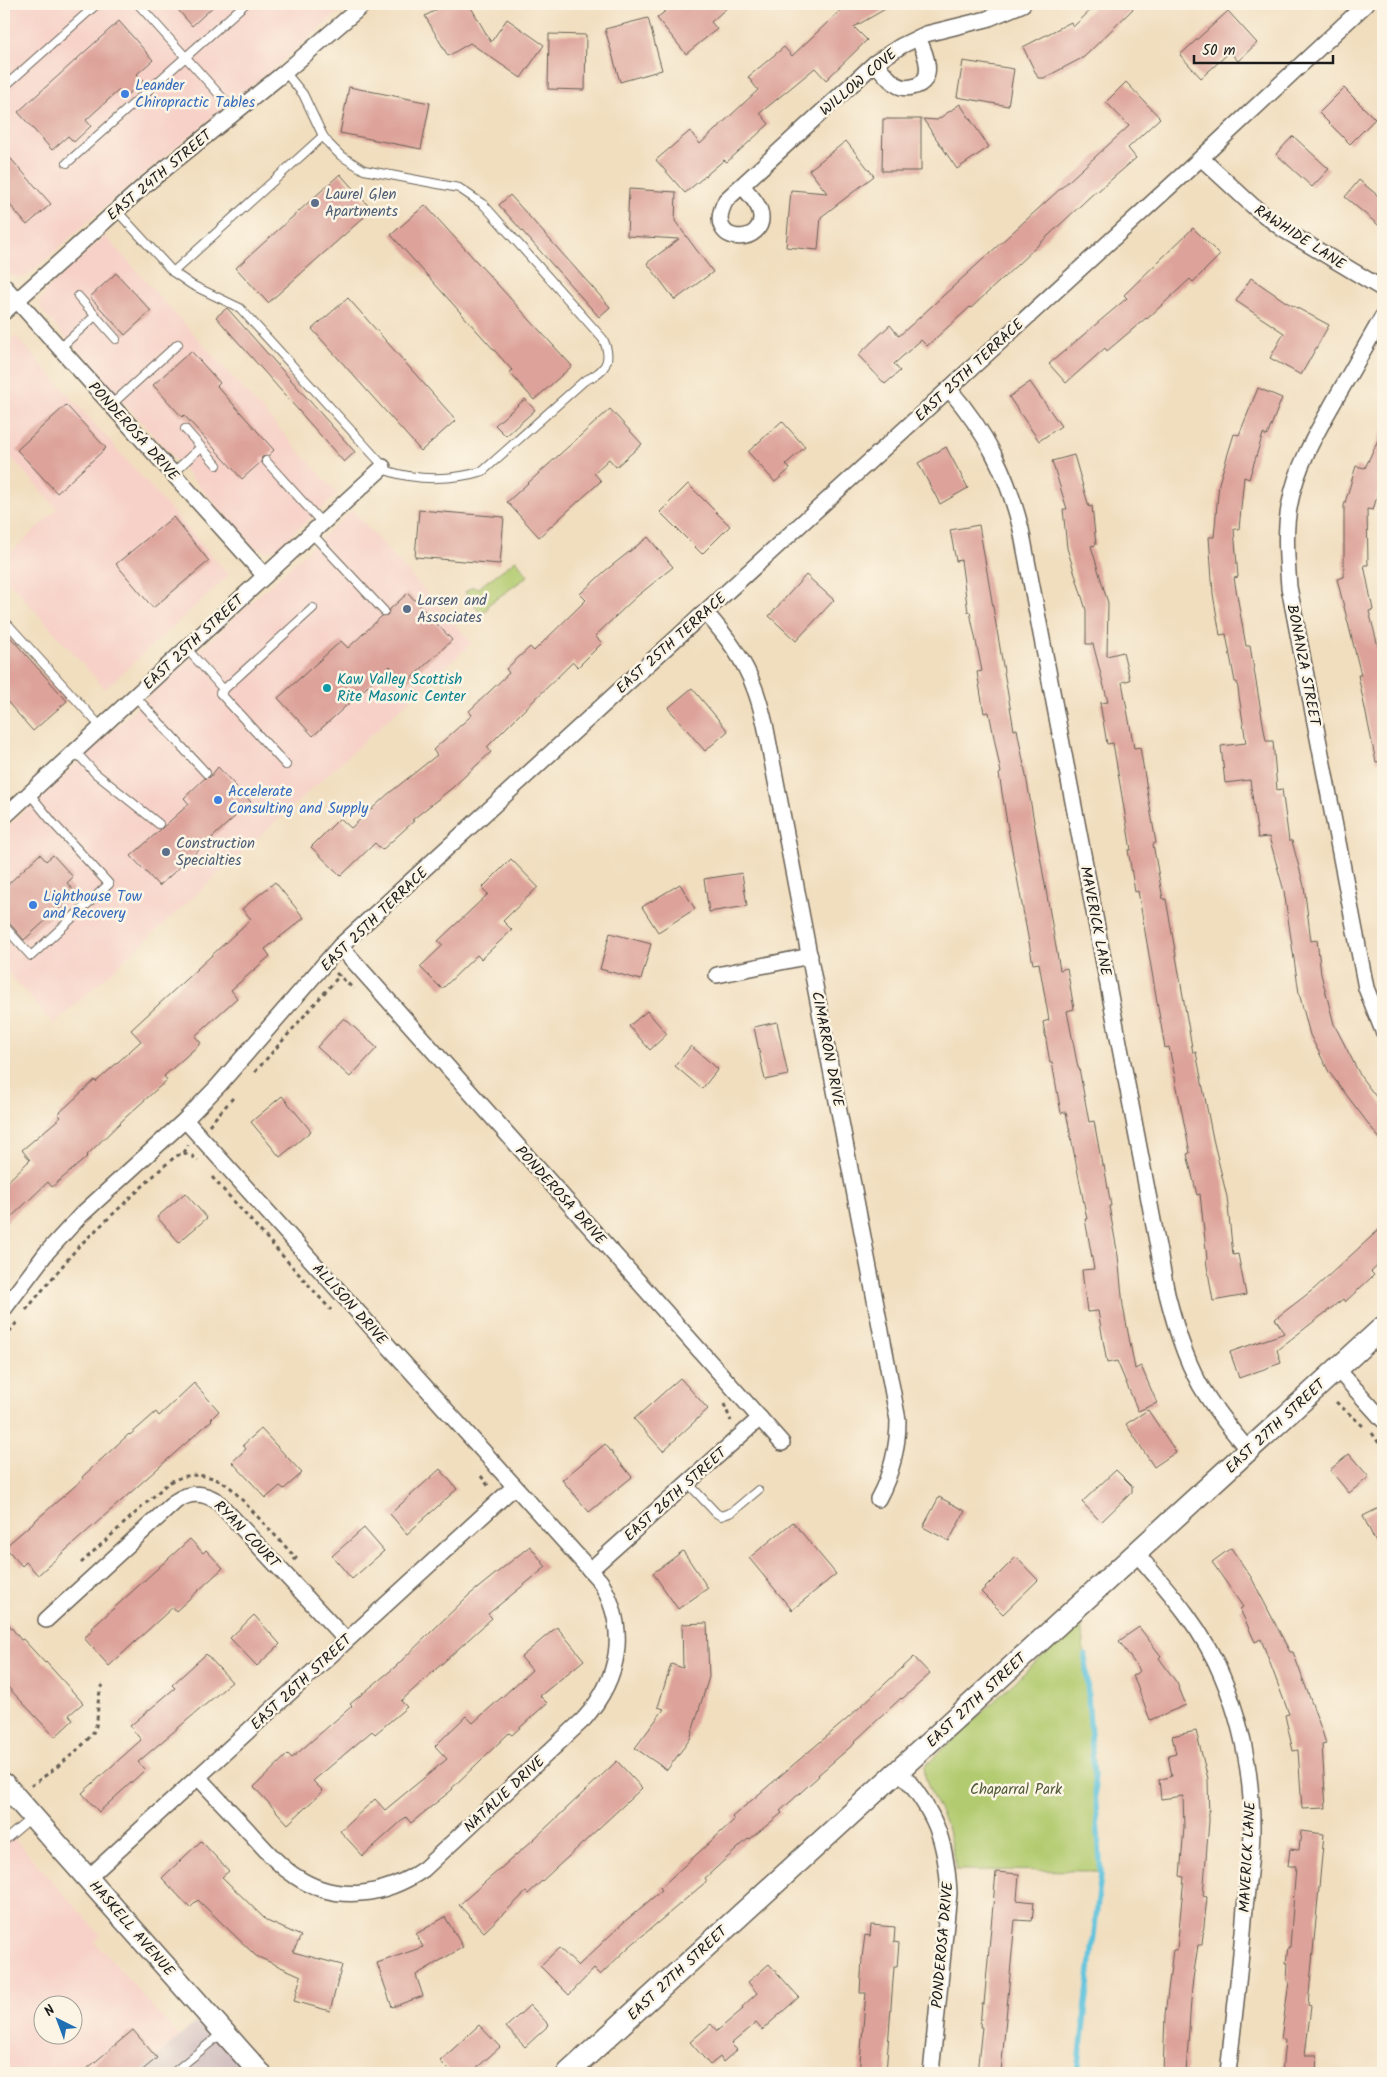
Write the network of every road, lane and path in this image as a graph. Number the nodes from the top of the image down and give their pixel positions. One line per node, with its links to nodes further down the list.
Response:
1 (97, 4): 11 (lane)
2 (138, 4): 8 (lane)
3 (245, 4): 8 (lane)
4 (364, 4): 10 (street, EAST 24TH STREET)
5 (1366, 4): 14 (street, EAST 25TH TERRACE)
6 (1017, 5): 7 (street, WILLOW COVE)
7 (918, 38): 9 (street, WILLOW COVE); 9 (street)
8 (186, 57): 12 (lane); 15 (lane)
9 (875, 64): 16 (street, WILLOW COVE)
10 (285, 72): 12 (street, EAST 24TH STREET); 13 (lane)
11 (4, 87)
12 (235, 112): 17 (street, EAST 24TH STREET)
13 (323, 136): 18 (lane); 35 (lane)
14 (1201, 158): 20 (street, RAWHIDE LANE); 29 (street, EAST 25TH TERRACE)
15 (67, 163)
16 (742, 186)
17 (116, 210): 18 (lane); 22 (street, EAST 24TH STREET)
18 (174, 272): 35 (lane)
19 (4, 286): 22 (street, PONDEROSA DRIVE)
20 (1383, 289)
21 (78, 296): 24 (lane)
22 (17, 300): 23 (street, EAST 24TH STREET); 28 (street, PONDEROSA DRIVE)
23 (4, 312)
24 (95, 316): 26 (lane); 28 (lane)
25 (1383, 316): 59 (street, BONANZA STREET)
26 (116, 339)
27 (178, 344): 30 (lane)
28 (60, 348): 30 (street, PONDEROSA DRIVE)
29 (949, 389): 41 (street, EAST 25TH TERRACE); 77 (street, MAVERICK LANE)
30 (111, 404): 36 (street, PONDEROSA DRIVE)
31 (185, 429): 32 (lane)
32 (201, 447): 34 (lane); 36 (lane)
33 (266, 461): 37 (lane)
34 (217, 465)
35 (383, 467): 37 (street, EAST 25TH STREET)
36 (173, 473): 38 (street, PONDEROSA DRIVE)
37 (317, 528): 38 (street, EAST 25TH STREET); 40 (lane)
38 (265, 576): 43 (street, EAST 25TH STREET)
39 (313, 608): 44 (lane)
40 (384, 611)
41 (705, 612): 54 (street, EAST 25TH TERRACE); 55 (street, CIMARRON DRIVE)
42 (4, 620): 46 (lane)
43 (186, 648): 44 (lane); 45 (street, EAST 25TH STREET)
44 (224, 690): 48 (lane)
45 (135, 696): 46 (street, EAST 25TH STREET); 49 (lane)
46 (102, 726): 47 (street, EAST 25TH STREET)
47 (75, 751): 50 (street, EAST 25TH STREET); 52 (lane)
48 (286, 765)
49 (206, 773)
50 (30, 793): 51 (street, EAST 25TH STREET); 53 (lane)
51 (4, 817)
52 (159, 824)
53 (4, 926)
54 (340, 946): 56 (street, EAST 25TH TERRACE); 70 (street, PONDEROSA DRIVE)
55 (810, 956): 57 (street); 82 (street, CIMARRON DRIVE)
56 (327, 962): 58 (path); 60 (street, EAST 25TH TERRACE)
57 (717, 975)
58 (359, 995)
59 (1383, 1031)
60 (185, 1120): 64 (street, EAST 25TH TERRACE); 80 (street, ALLISON DRIVE)
61 (184, 1153): 62 (path)
62 (203, 1168)
63 (210, 1175): 65 (path)
64 (4, 1309)
65 (336, 1316)
66 (1383, 1327): 67 (street, EAST 27TH STREET)
67 (1337, 1369): 71 (street); 77 (street, EAST 27TH STREET)
68 (720, 1401): 73 (path)
69 (1336, 1402): 72 (path)
70 (760, 1418): 73 (street, EAST 26TH STREET); 75 (street, PONDEROSA DRIVE)
71 (1383, 1420)
72 (1364, 1426)
73 (744, 1432): 79 (street, EAST 26TH STREET)
74 (1372, 1433): 76 (path)
75 (782, 1443)
76 (1383, 1449)
77 (1249, 1451): 84 (street, EAST 27TH STREET)
78 (478, 1472): 83 (path)
79 (687, 1482): 81 (lane); 87 (street, EAST 26TH STREET)
80 (514, 1487): 83 (street, EAST 26TH STREET); 87 (street, NATALIE DRIVE)
81 (758, 1490)
82 (878, 1499)
83 (500, 1500): 89 (street, EAST 26TH STREET)
84 (1136, 1552): 91 (street, EAST 27TH STREET); 103 (street, MAVERICK LANE)
85 (78, 1566): 86 (path)
86 (282, 1570): 88 (street, RYAN COURT); 89 (street, RYAN COURT)
87 (590, 1570): 92 (street, NATALIE DRIVE)
88 (46, 1620)
89 (346, 1640): 92 (street, EAST 26TH STREET)
90 (103, 1685): 94 (path)
91 (899, 1770): 101 (street, EAST 27TH STREET); 102 (street, PONDEROSA DRIVE)
92 (198, 1777): 97 (street, EAST 26TH STREET)
93 (4, 1784): 95 (street, HASKELL AVENUE)
94 (30, 1786)
95 (33, 1816): 96 (lane); 97 (street, HASKELL AVENUE)
96 (4, 1841)
97 (88, 1878): 98 (street, HASKELL AVENUE)
98 (223, 2032): 99 (lane); 100 (street, HASKELL AVENUE)
99 (174, 2073)
100 (260, 2073)
101 (568, 2073)
102 (931, 2073)
103 (1228, 2073)

